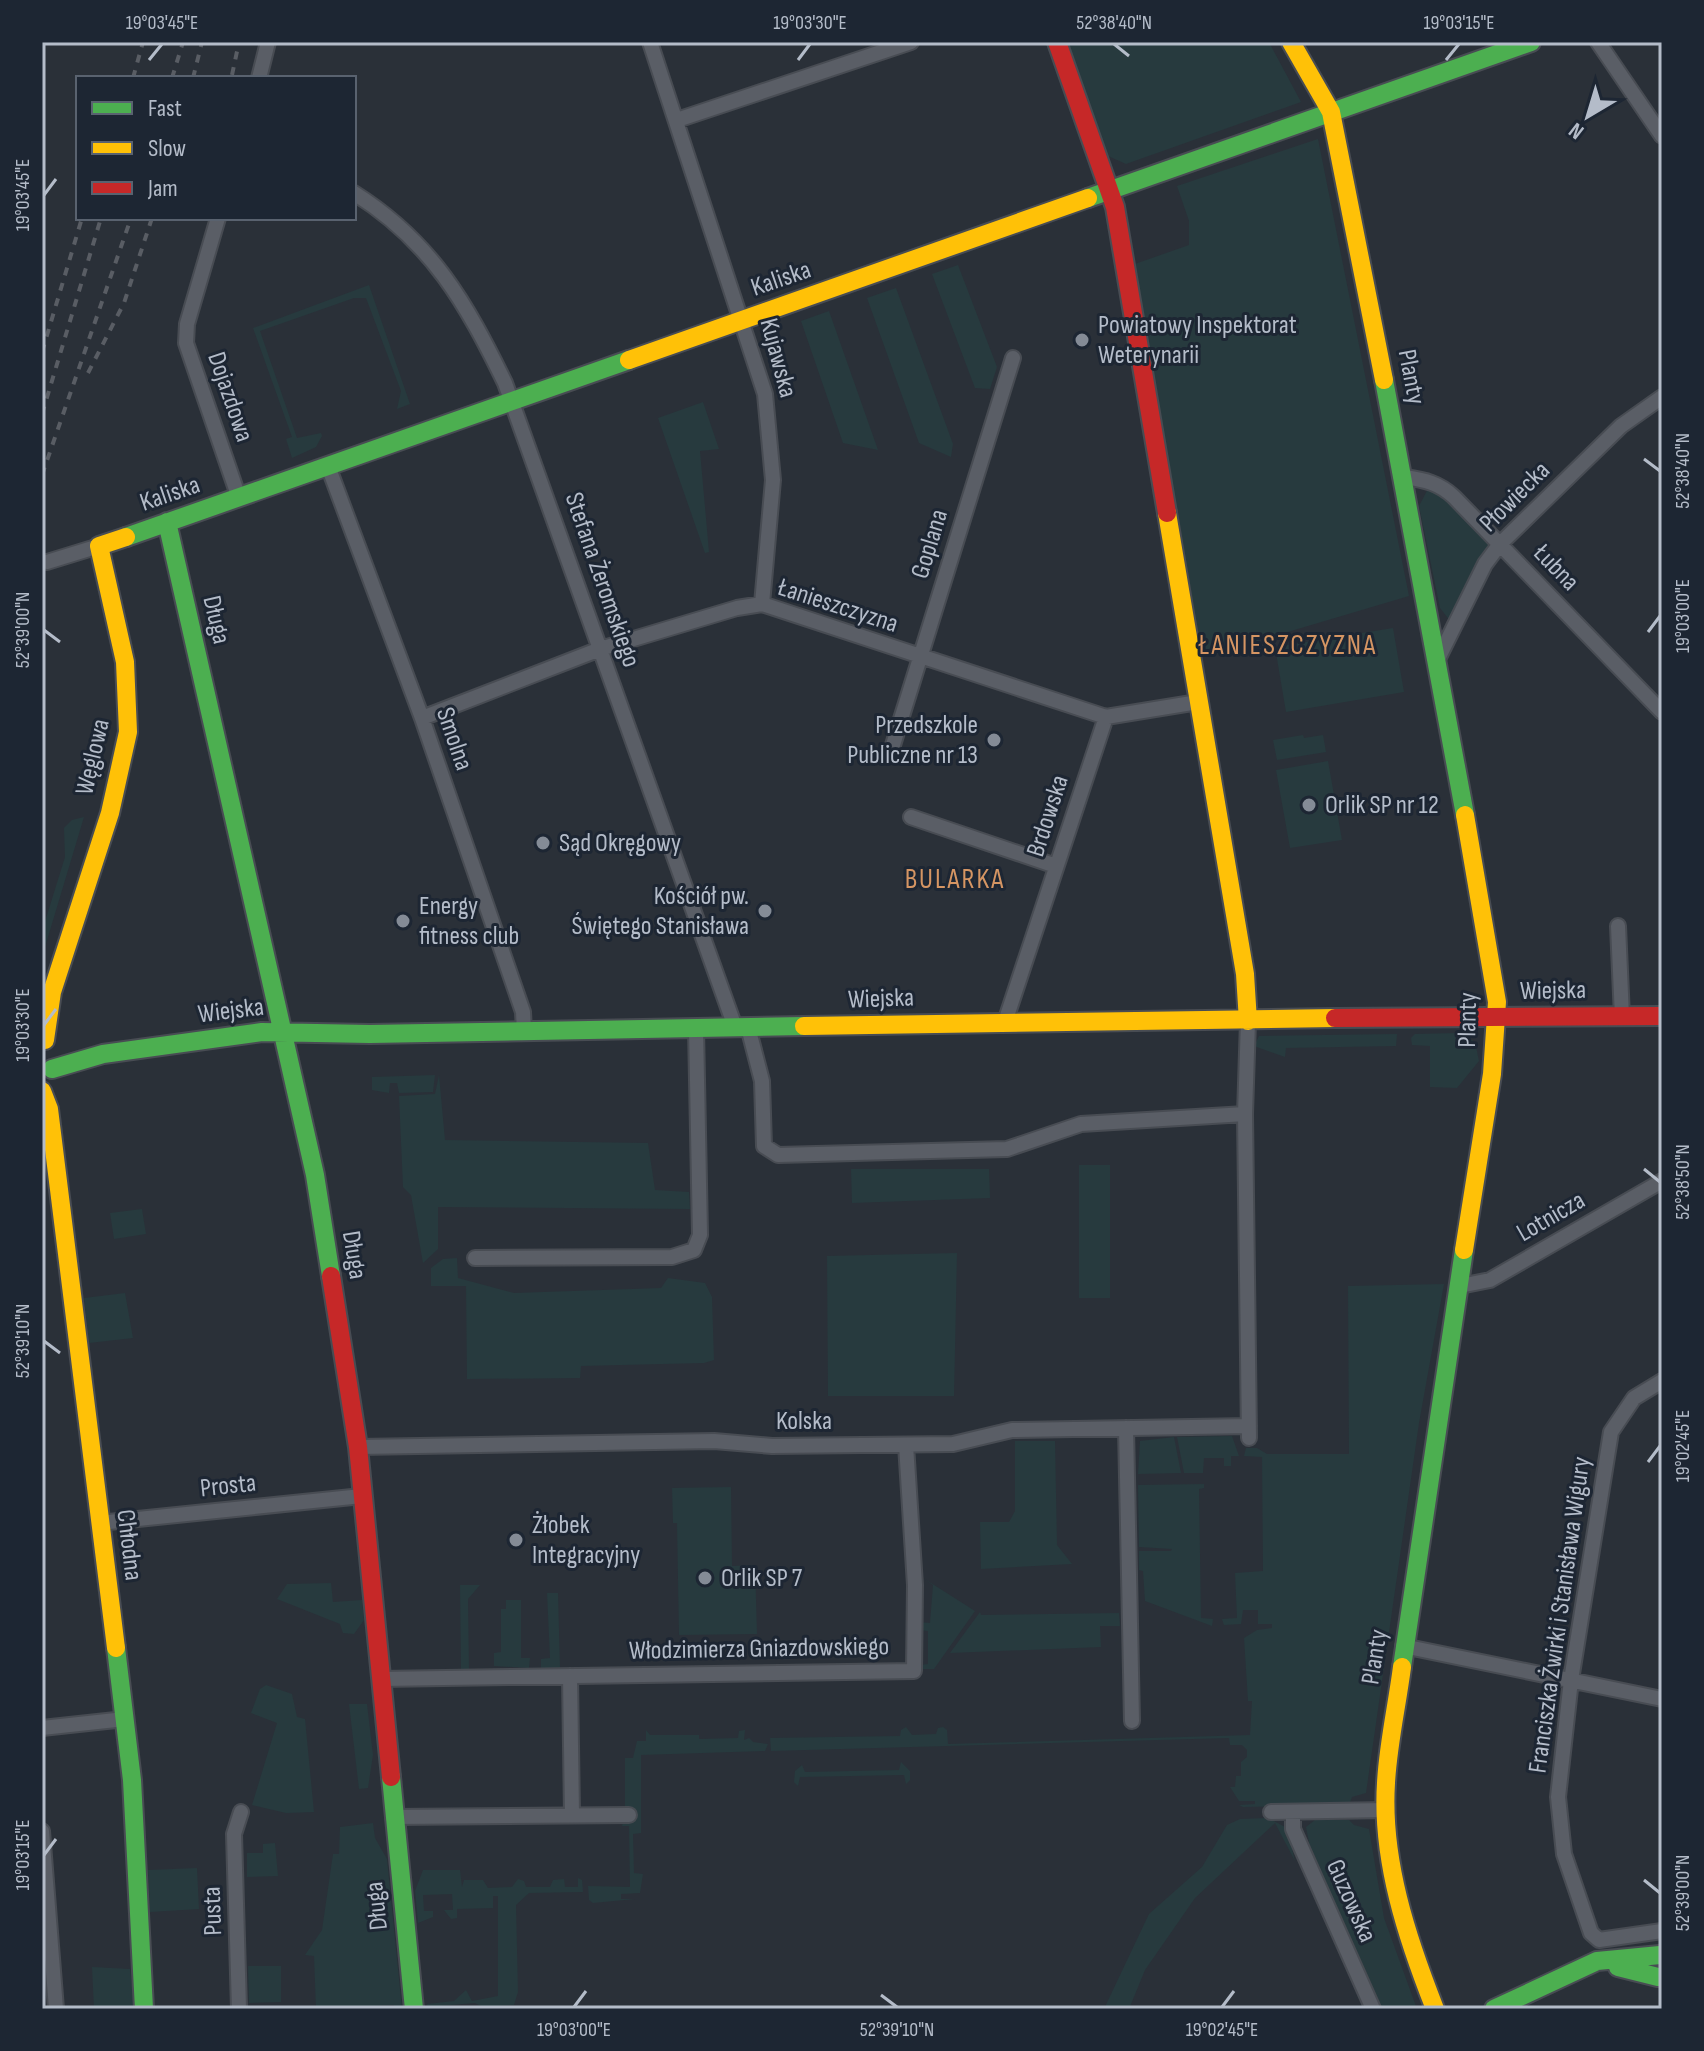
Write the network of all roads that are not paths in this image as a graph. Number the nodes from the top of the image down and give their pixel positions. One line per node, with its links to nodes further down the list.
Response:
1 (268, 42): 8 (street)
2 (650, 42): 10 (street, Kujawska)
3 (911, 42): 10 (street)
4 (1057, 42): 12 (street)
5 (1291, 42): 9 (street, Planty)
6 (1531, 42): 9 (street, Kaliska)
7 (1598, 42): 11 (street)
8 (260, 76)
9 (1331, 112): 12 (street, Kaliska); 20 (street, Planty)
10 (677, 120): 15 (street, Kujawska)
11 (1662, 136)
12 (1110, 190): 15 (street, Kaliska); 30 (street)
13 (356, 194): 18 (street, Stefana Żeromskiego)
14 (217, 220): 21 (street, Dojazdowa)
15 (743, 320): 18 (street, Kaliska); 26 (street, Kujawska)
16 (1013, 358): 28 (street, Goplana)
17 (1662, 397): 23 (street, Płowiecka)
18 (513, 401): 19 (street, Kaliska); 27 (street, Stefana Żeromskiego)
19 (328, 466): 21 (street, Kaliska); 33 (street, Smolna)
20 (1405, 477): 23 (street, Łubna); 29 (street, Planty)
21 (239, 498): 22 (street, Kaliska)
22 (167, 522): 24 (street, Kaliska); 47 (street, Długa)
23 (1500, 544): 29 (street, Płowiecka); 31 (street, Łubna)
24 (99, 546): 25 (street, Kaliska); 38 (street, Węglowa)
25 (47, 562)
26 (762, 604): 27 (street, Łanieszczyzna); 28 (street, Łanieszczyzna)
27 (600, 649): 33 (street, Łanieszczyzna); 45 (street, Stefana Żeromskiego)
28 (920, 658): 32 (street, Łanieszczyzna); 34 (street, Goplana)
29 (1437, 659): 42 (street, Planty)
30 (1198, 702): 32 (street, Łanieszczyzna); 43 (street)
31 (1662, 712)
32 (1106, 717): 36 (street, Brdowska)
33 (422, 718): 48 (street, Smolna)
34 (893, 745)
35 (911, 817): 36 (street)
36 (1056, 866): 44 (street, Brdowska)
37 (1618, 926): 41 (street)
38 (57, 975): 39 (street, Węglowa); 49 (street, Węglowa)
39 (42, 1000)
40 (1662, 1016): 41 (street, Wiejska)
41 (1622, 1017): 42 (street, Wiejska)
42 (1497, 1018): 43 (street, Wiejska); 57 (street, Planty)
43 (1248, 1021): 44 (street, Wiejska); 53 (street)
44 (1005, 1022): 45 (street, Wiejska)
45 (742, 1027): 46 (street, Wiejska); 53 (street, Stefana Żeromskiego)
46 (696, 1028): 48 (street, Wiejska); 56 (street)
47 (284, 1030): 48 (street, Wiejska); 50 (street, Wiejska); 61 (street, Długa)
48 (524, 1031)
49 (46, 1041): 50 (street, Wiejska); 51 (street, Węglowa)
50 (103, 1054): 51 (street, Wiejska)
51 (47, 1075)
52 (42, 1091): 54 (street, Chłodna)
53 (1245, 1114): 59 (street, Kolska)
54 (48, 1146): 63 (street, Chłodna)
55 (1662, 1181): 57 (street, Lotnicza)
56 (475, 1258)
57 (1460, 1286): 64 (street, Planty)
58 (1662, 1381): 67 (street, Franciszka Żwirki i Stanisława Wigury)
59 (1126, 1428): 60 (street, Kolska); 70 (street)
60 (906, 1445): 61 (street, Kolska); 65 (street, Włodzimierza Gniazdowskiego)
61 (358, 1447): 62 (street, Długa)
62 (362, 1496): 63 (street, Prosta); 66 (street, Długa)
63 (99, 1523): 69 (street, Chłodna)
64 (1403, 1646): 67 (street); 72 (street, Planty)
65 (570, 1676): 66 (street, Włodzimierza Gniazdowskiego); 76 (street)
66 (380, 1679): 78 (street, Długa)
67 (1571, 1680): 68 (street); 80 (street, Franciszka Żwirki i Stanisława Wigury)
68 (1662, 1699)
69 (125, 1719): 71 (street); 85 (street, Chłodna)
70 (1132, 1721)
71 (42, 1728)
72 (1386, 1810): 75 (street); 89 (street, Planty)
73 (241, 1812): 86 (street, Pusta)
74 (1271, 1812): 75 (street)
75 (1293, 1812): 88 (street, Guzowska)
76 (572, 1815): 77 (street); 78 (street)
77 (629, 1815)
78 (393, 1817): 87 (street, Długa)
79 (42, 1831): 84 (street)
80 (1662, 1931)
81 (1661, 1954): 82 (street); 83 (street)
82 (1586, 1965): 83 (street); 90 (street)
83 (1660, 1980)
84 (56, 2009)
85 (144, 2009)
86 (239, 2009)
87 (414, 2009)
88 (1373, 2009)
89 (1435, 2009)
90 (1494, 2009)

